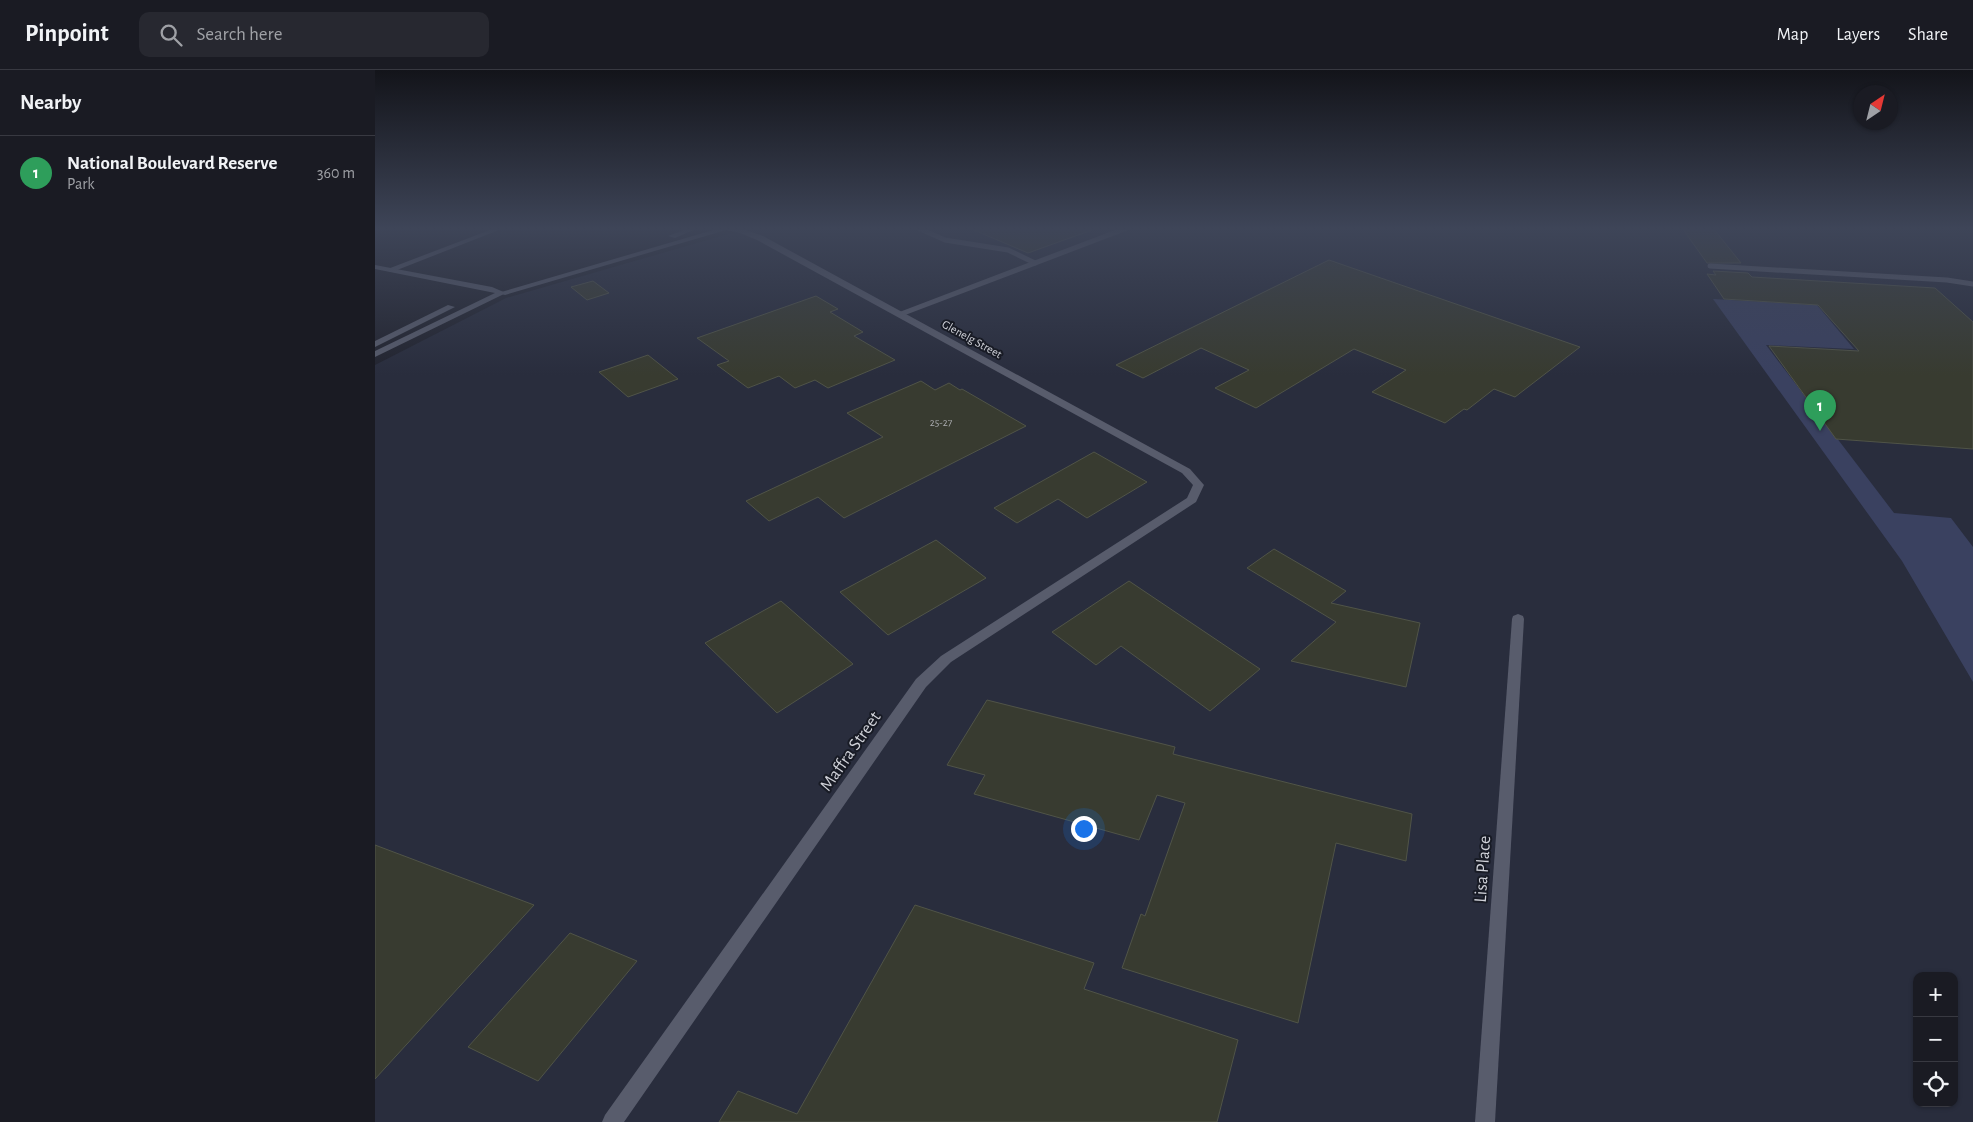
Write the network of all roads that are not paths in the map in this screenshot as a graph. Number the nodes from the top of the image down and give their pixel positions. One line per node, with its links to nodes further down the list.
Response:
1 (427, 277): 8 (street)
2 (533, 277): 8 (street)
3 (554, 277): 9 (street)
4 (833, 277): 12 (street, Glenelg Street)
5 (998, 277): 12 (lane)
6 (1898, 277): 7 (lane)
7 (1973, 284)
8 (492, 289): 9 (street); 10 (street)
9 (502, 292): 14 (street)
10 (479, 294)
11 (458, 304): 13 (street)
12 (901, 314): 15 (street, Glenelg Street)
13 (375, 344)
14 (375, 354)
15 (1199, 485): 17 (street, Maffra Street)
16 (1518, 620): 18 (street, Lisa Place)
17 (612, 1122)
18 (1485, 1122)

